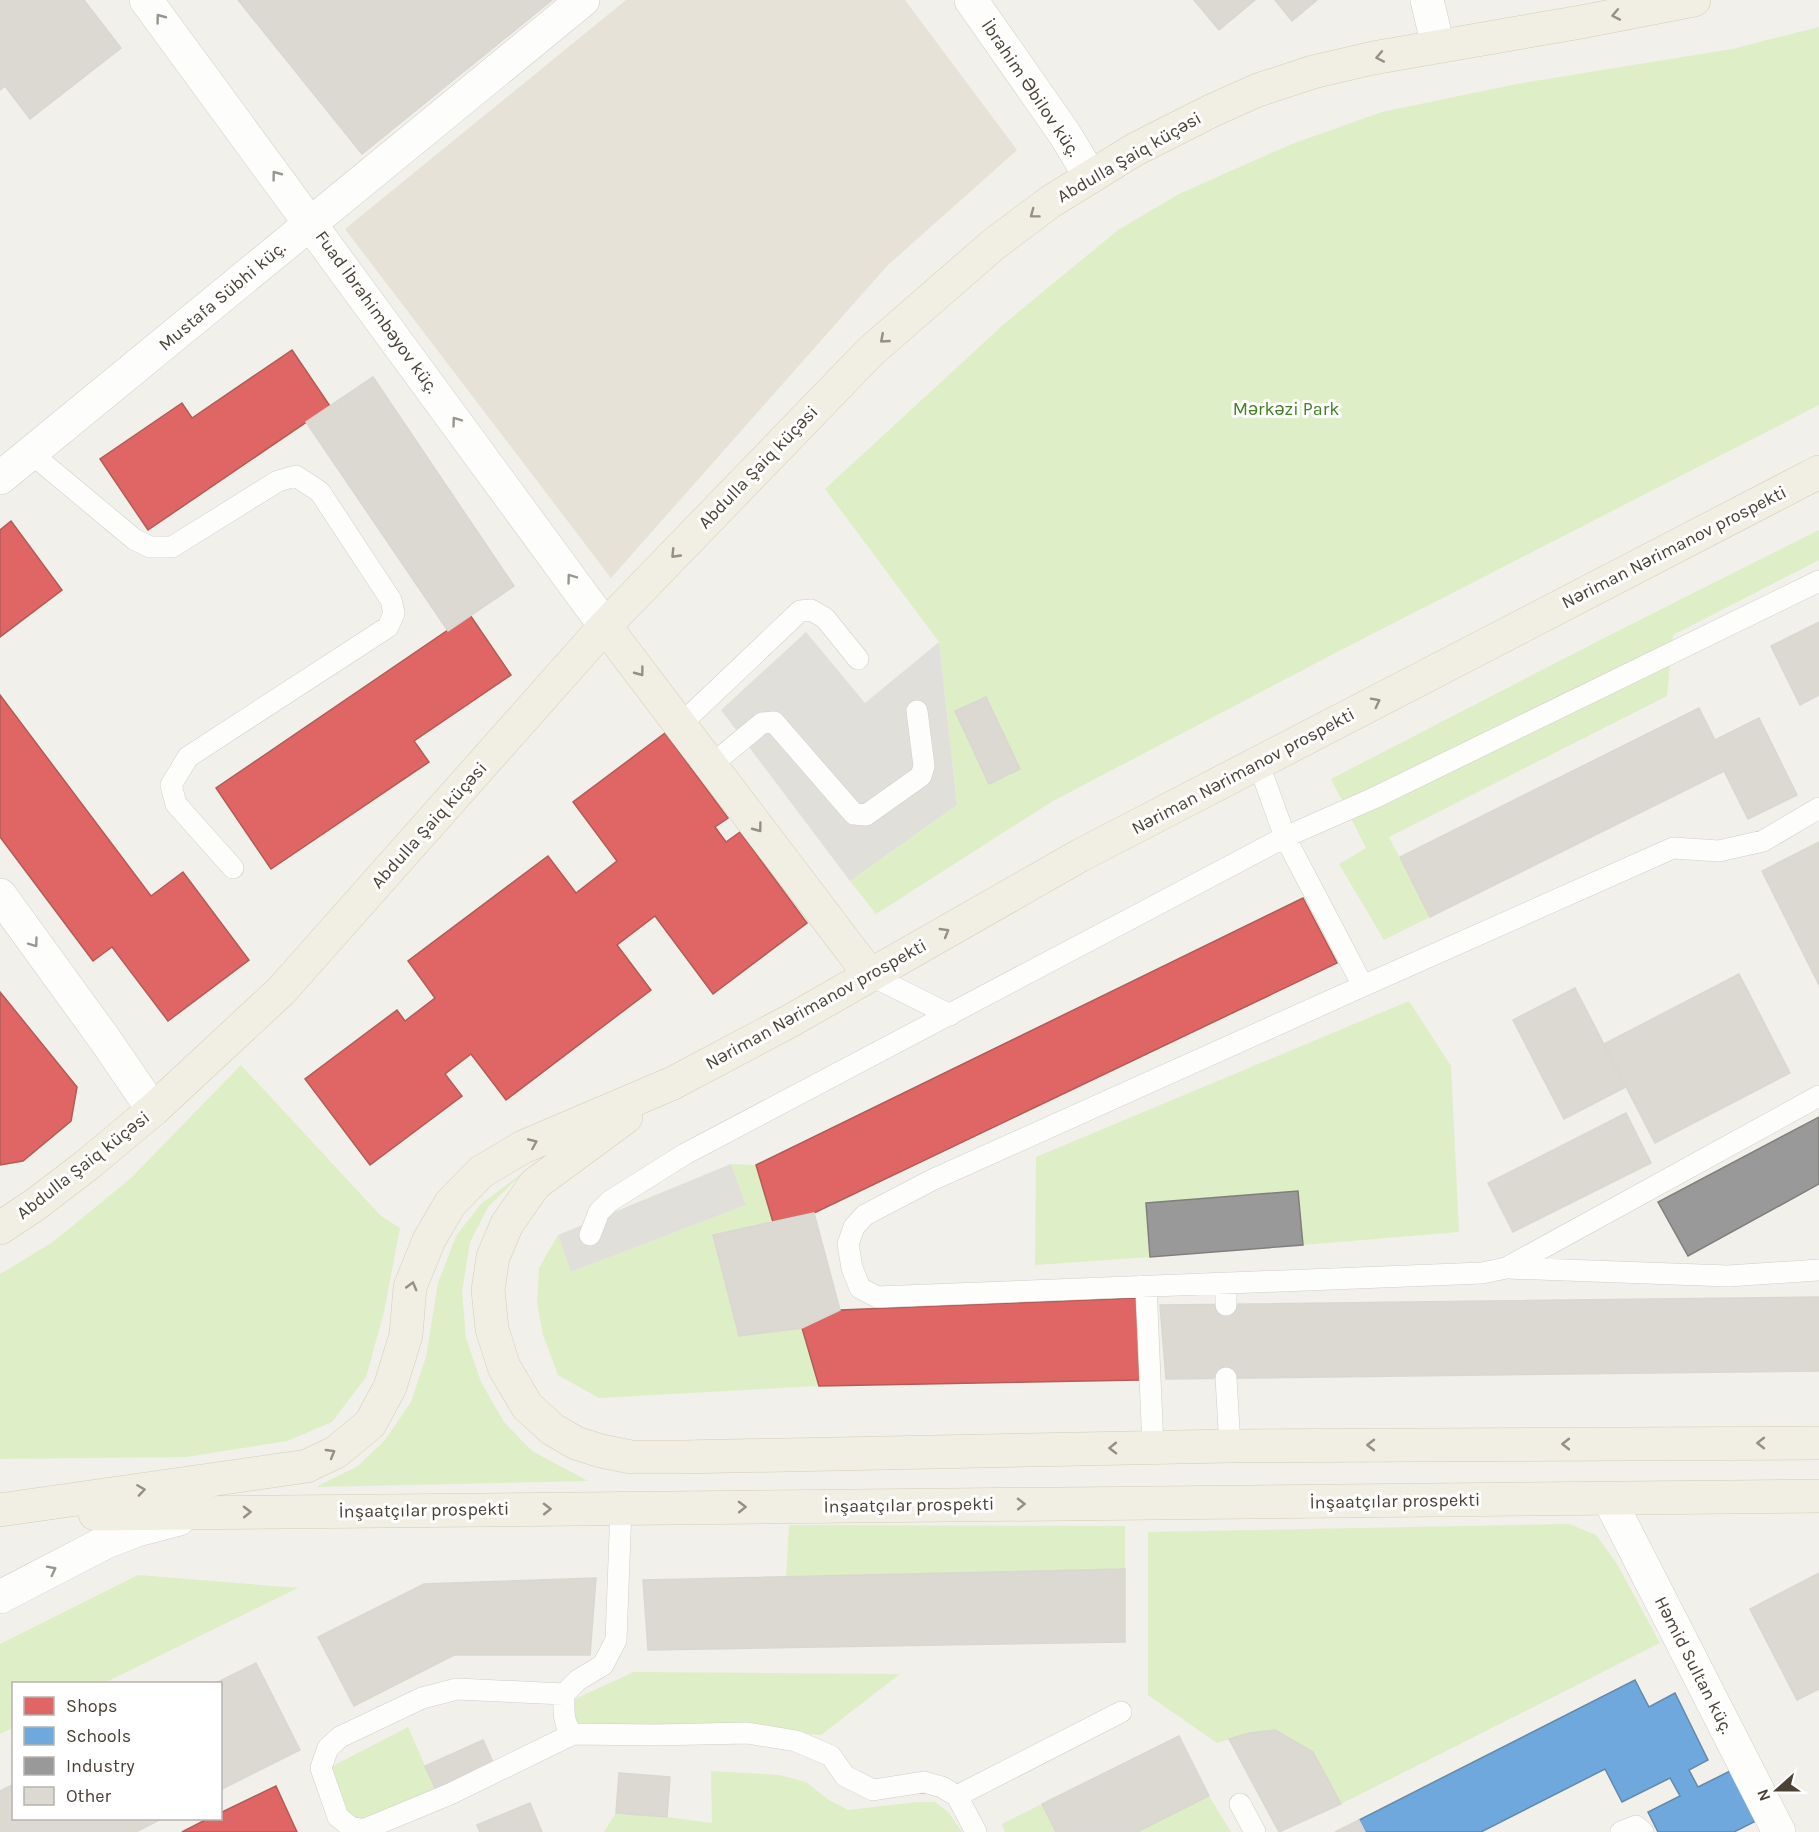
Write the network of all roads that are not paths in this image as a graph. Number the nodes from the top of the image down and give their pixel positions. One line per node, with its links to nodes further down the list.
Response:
1 (146, 0): 8 (street, Fuad İbrahimbəyov küç., one-way to 1)
2 (584, 0): 8 (street, Mustafa Sübhi küç.)
3 (971, 0): 7 (street, İbrahim Əbilov küç.)
4 (1427, 0): 6 (street)
5 (1694, 0): 6 (main road, Abdulla Şaiq küçəsi, one-way to 6)
6 (1438, 46): 7 (main road, Abdulla Şaiq küçəsi, one-way to 7)
7 (1090, 176): 13 (main road, Abdulla Şaiq küçəsi, one-way to 13)
8 (310, 222): 9 (street, Mustafa Sübhi küç.); 13 (street, Fuad İbrahimbəyov küç., one-way to 8)
9 (32, 454): 11 (street, Mustafa Sübhi küç.); 21 (lane)
10 (1819, 472): 17 (main road, Nəriman Nərimanov prospekti, one-way to 10)
11 (0, 478)
12 (1819, 581): 20 (lane)
13 (605, 626): 16 (main road, one-way to 16); 28 (main road, Abdulla Şaiq küçəsi)
14 (858, 659): 16 (lane)
15 (917, 711): 18 (lane)
16 (680, 725): 18 (main road)
17 (1258, 762): 20 (lane); 23 (main road, Nəriman Nərimanov prospekti, one-way to 17)
18 (710, 766): 23 (main road, one-way to 23)
19 (1819, 808): 24 (lane)
20 (1285, 837): 24 (lane); 25 (lane)
21 (233, 868)
22 (0, 895): 28 (street, one-way to 28)
23 (870, 975): 25 (lane); 26 (main road, Nəriman Nərimanov prospekti)
24 (1363, 986): 34 (lane)
25 (950, 1015): 30 (lane)
26 (673, 1083): 39 (main road, one-way to 26); 43 (main road, one-way to 26)
27 (1819, 1096): 31 (lane)
28 (153, 1110): 29 (main road, Abdulla Şaiq küçəsi)
29 (0, 1228)
30 (590, 1234)
31 (1506, 1268): 32 (lane); 33 (lane)
32 (1819, 1270)
33 (1226, 1283): 34 (lane); 35 (lane)
34 (1146, 1286): 39 (lane)
35 (1226, 1305)
36 (1226, 1378): 38 (lane)
37 (1819, 1443): 38 (main road, one-way to 38)
38 (1230, 1446): 39 (main road)
39 (1153, 1447)
40 (1819, 1496): 41 (main road, İnşaatçılar prospekti)
41 (1610, 1499): 42 (main road, İnşaatçılar prospekti, one-way to 41); 56 (street, Həmid Sultan küç.)
42 (621, 1508): 44 (main road, İnşaatçılar prospekti, one-way to 42); 47 (lane)
43 (0, 1510)
44 (202, 1512): 45 (main road, İnşaatçılar prospekti); 46 (street, one-way to 44)
45 (0, 1515)
46 (0, 1597)
47 (564, 1694): 49 (lane); 49 (lane)
48 (1121, 1712): 50 (lane)
49 (573, 1734): 50 (lane)
50 (957, 1796): 52 (lane)
51 (1240, 1804): 53 (lane)
52 (976, 1832)
53 (1255, 1832)
54 (1621, 1832): 55 (lane)
55 (1643, 1832)
56 (1779, 1832)

